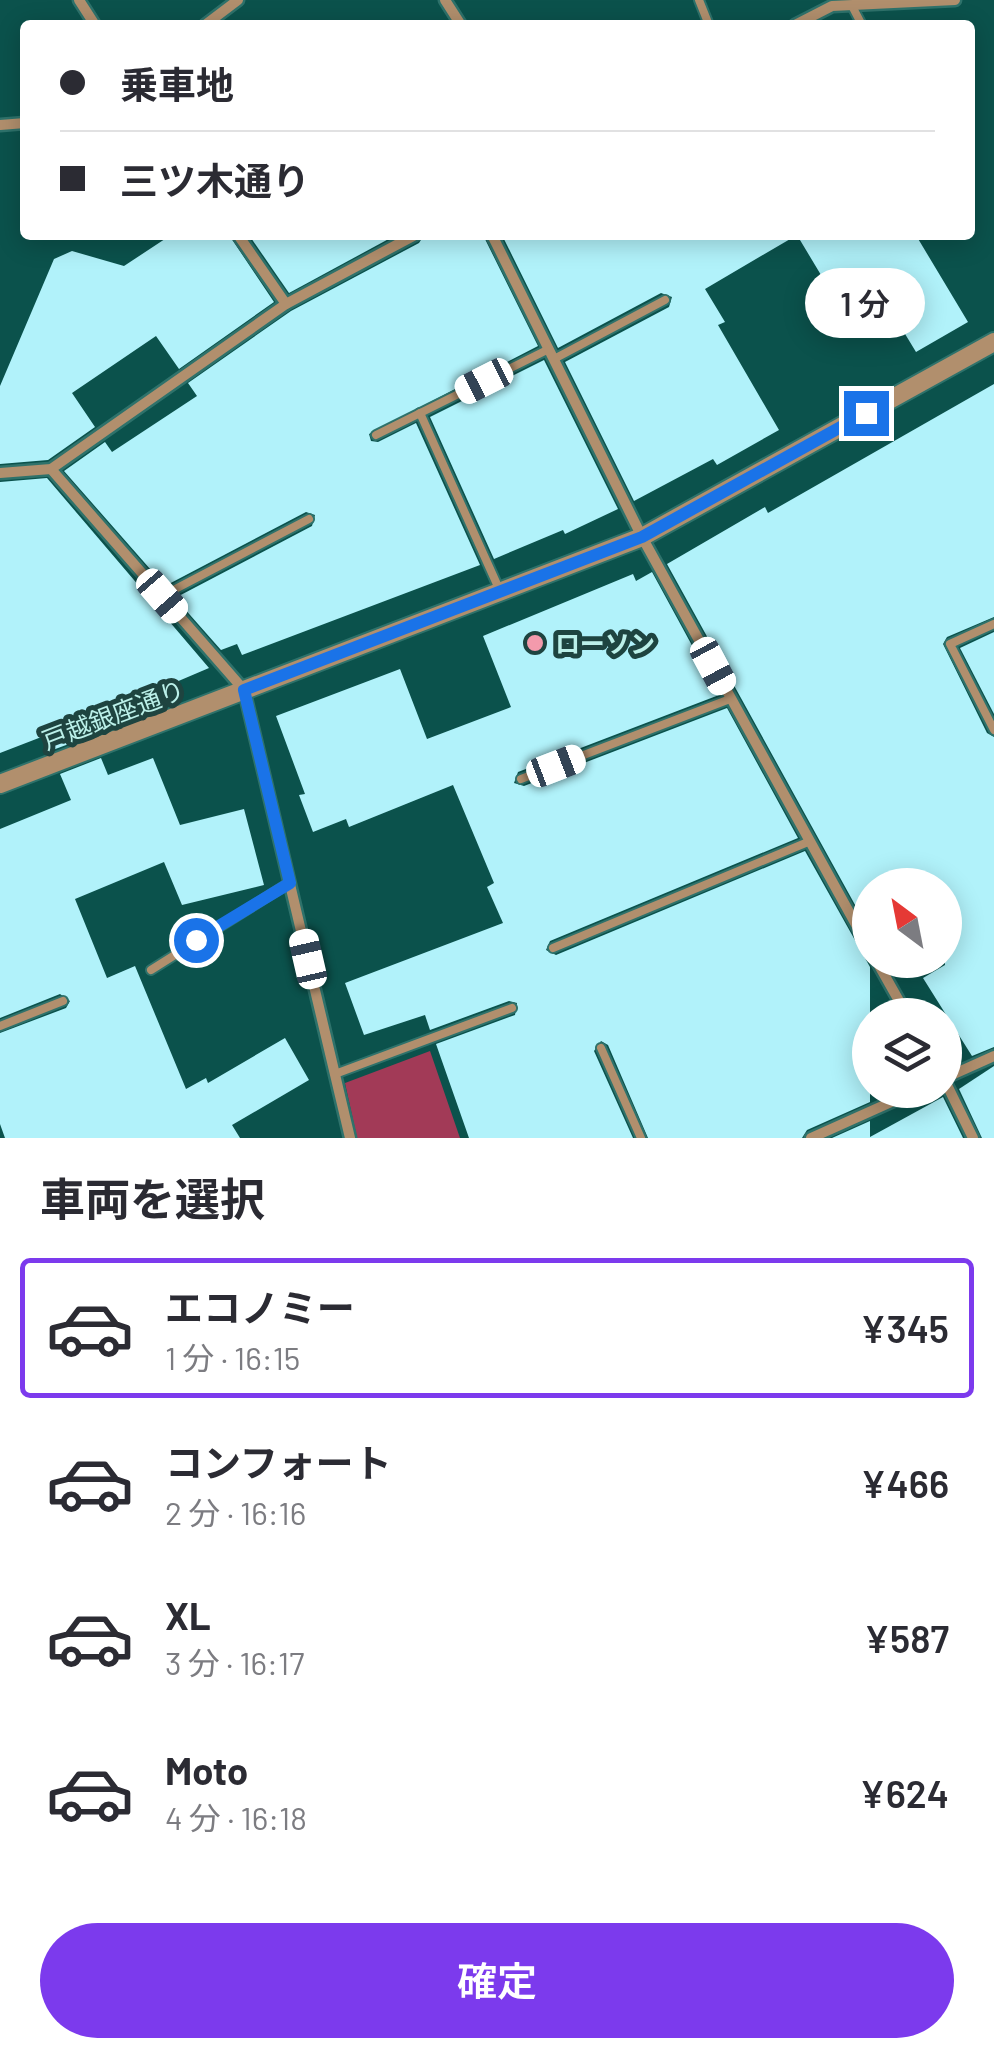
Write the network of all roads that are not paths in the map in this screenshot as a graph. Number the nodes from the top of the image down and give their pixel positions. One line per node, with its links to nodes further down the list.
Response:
1 (238, 0): 4 (street)
2 (955, 0): 3 (street)
3 (852, 6): 5 (street); 6 (lane)
4 (212, 20)
5 (805, 20)
6 (859, 20)
7 (241, 240): 11 (street)
8 (407, 240): 11 (street)
9 (494, 240): 13 (street)
10 (665, 300): 13 (lane)
11 (286, 304): 16 (street)
12 (994, 342): 19 (street, 戸越銀座通り)
13 (551, 354): 14 (lane); 19 (street)
14 (420, 413): 15 (lane); 20 (lane)
15 (376, 435)
16 (51, 469): 17 (street); 21 (street)
17 (0, 473)
18 (309, 519): 21 (lane)
19 (642, 537): 20 (street, 戸越銀座通り); 24 (street)
20 (501, 592): 23 (street, 戸越銀座通り)
21 (162, 596): 23 (street)
22 (994, 624): 25 (lane)
23 (244, 690): 27 (street, 戸越銀座通り); 29 (street)
24 (730, 699): 26 (lane); 28 (street)
25 (994, 730)
26 (521, 779)
27 (0, 784)
28 (808, 842): 30 (street); 31 (lane)
29 (290, 883): 32 (lane); 39 (street)
30 (852, 919)
31 (552, 948)
32 (151, 970)
33 (64, 1001): 35 (lane)
34 (512, 1008): 39 (lane)
35 (0, 1026)
36 (601, 1048): 43 (lane)
37 (994, 1056): 38 (street)
38 (962, 1071)
39 (335, 1074): 42 (street)
40 (878, 1108): 44 (street)
41 (959, 1108): 45 (street)
42 (350, 1138)
43 (641, 1138)
44 (811, 1138)
45 (973, 1138)

